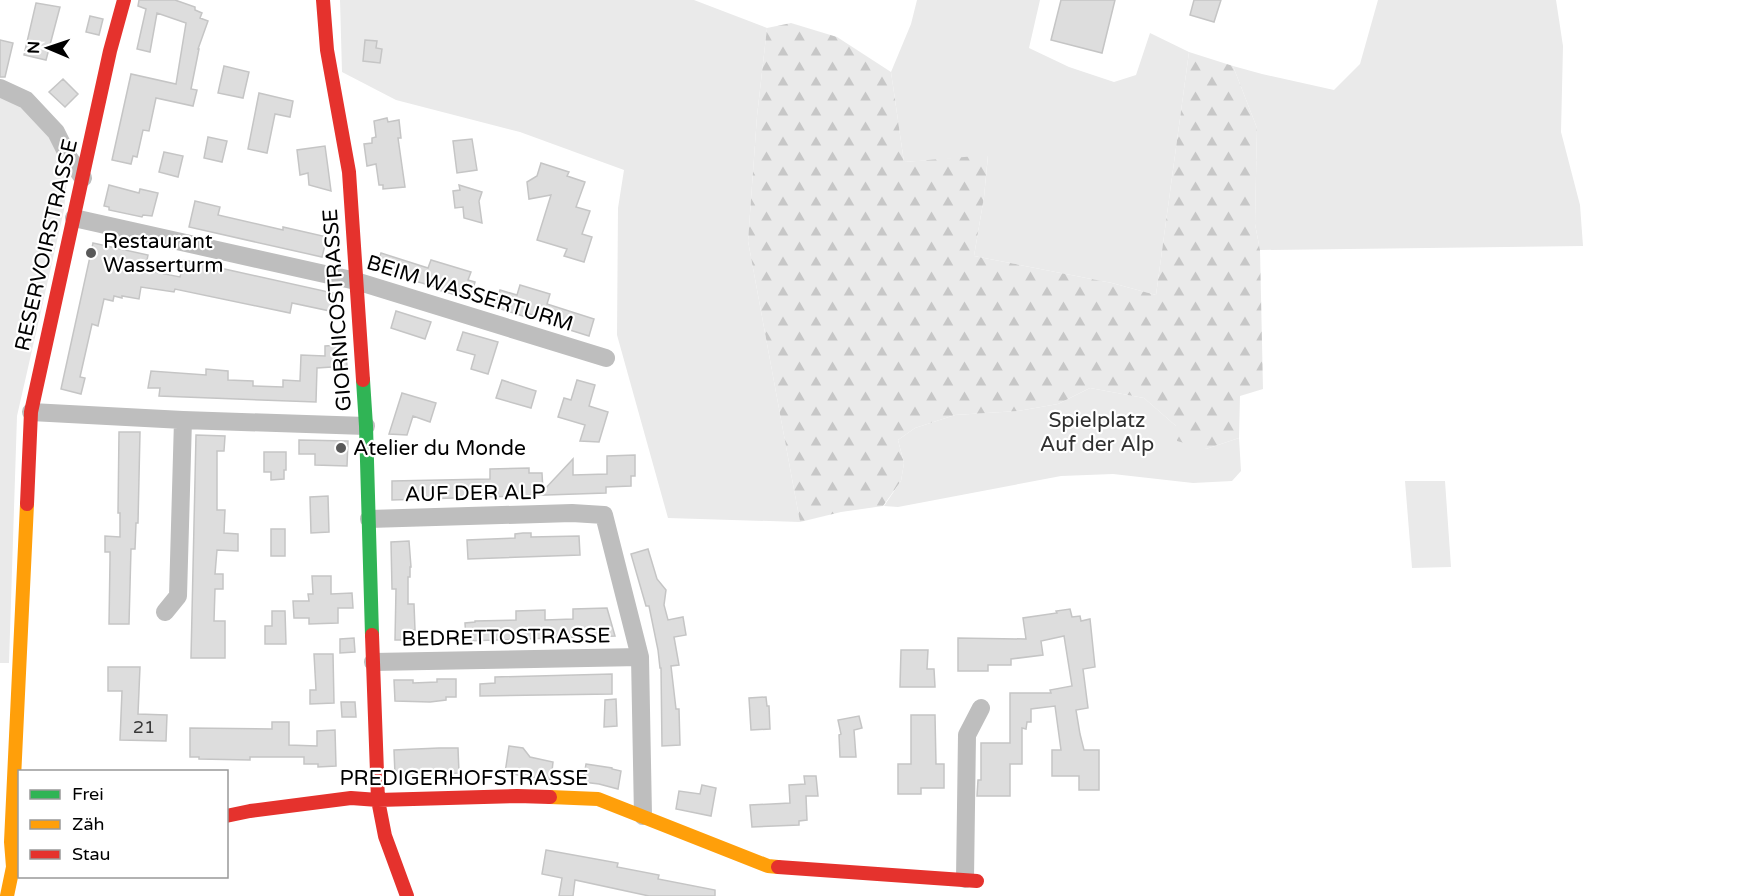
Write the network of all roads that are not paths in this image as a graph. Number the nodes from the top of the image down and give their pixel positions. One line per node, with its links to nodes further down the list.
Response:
1 (124, 0): 4 (street, RESERVOIRSTRASSE)
2 (323, 0): 6 (street, GIORNICOSTRASSE)
3 (0, 88): 4 (street)
4 (83, 178): 5 (street, RESERVOIRSTRASSE)
5 (74, 218): 6 (street, BEIM WASSERTURM); 8 (street, RESERVOIRSTRASSE)
6 (356, 281): 7 (street, BEIM WASSERTURM); 10 (street, GIORNICOSTRASSE)
7 (606, 358)
8 (31, 412): 9 (street); 19 (street, RESERVOIRSTRASSE)
9 (183, 420): 10 (street); 12 (street)
10 (366, 426): 11 (street, GIORNICOSTRASSE)
11 (369, 519): 13 (street, AUF DER ALP); 14 (street, GIORNICOSTRASSE)
12 (165, 612)
13 (640, 657): 14 (street, BEDRETTOSTRASSE); 18 (street)
14 (373, 662): 16 (street, GIORNICOSTRASSE)
15 (981, 708): 20 (street)
16 (378, 800): 17 (street, PREDIGERHOFSTRASSE); 18 (street, PREDIGERHOFSTRASSE); 22 (street, GIORNICOSTRASSE)
17 (228, 816)
18 (643, 816): 20 (street, PREDIGERHOFSTRASSE)
19 (16, 866): 21 (street, RESERVOIRSTRASSE)
20 (971, 880)
21 (7, 896)
22 (407, 896)

